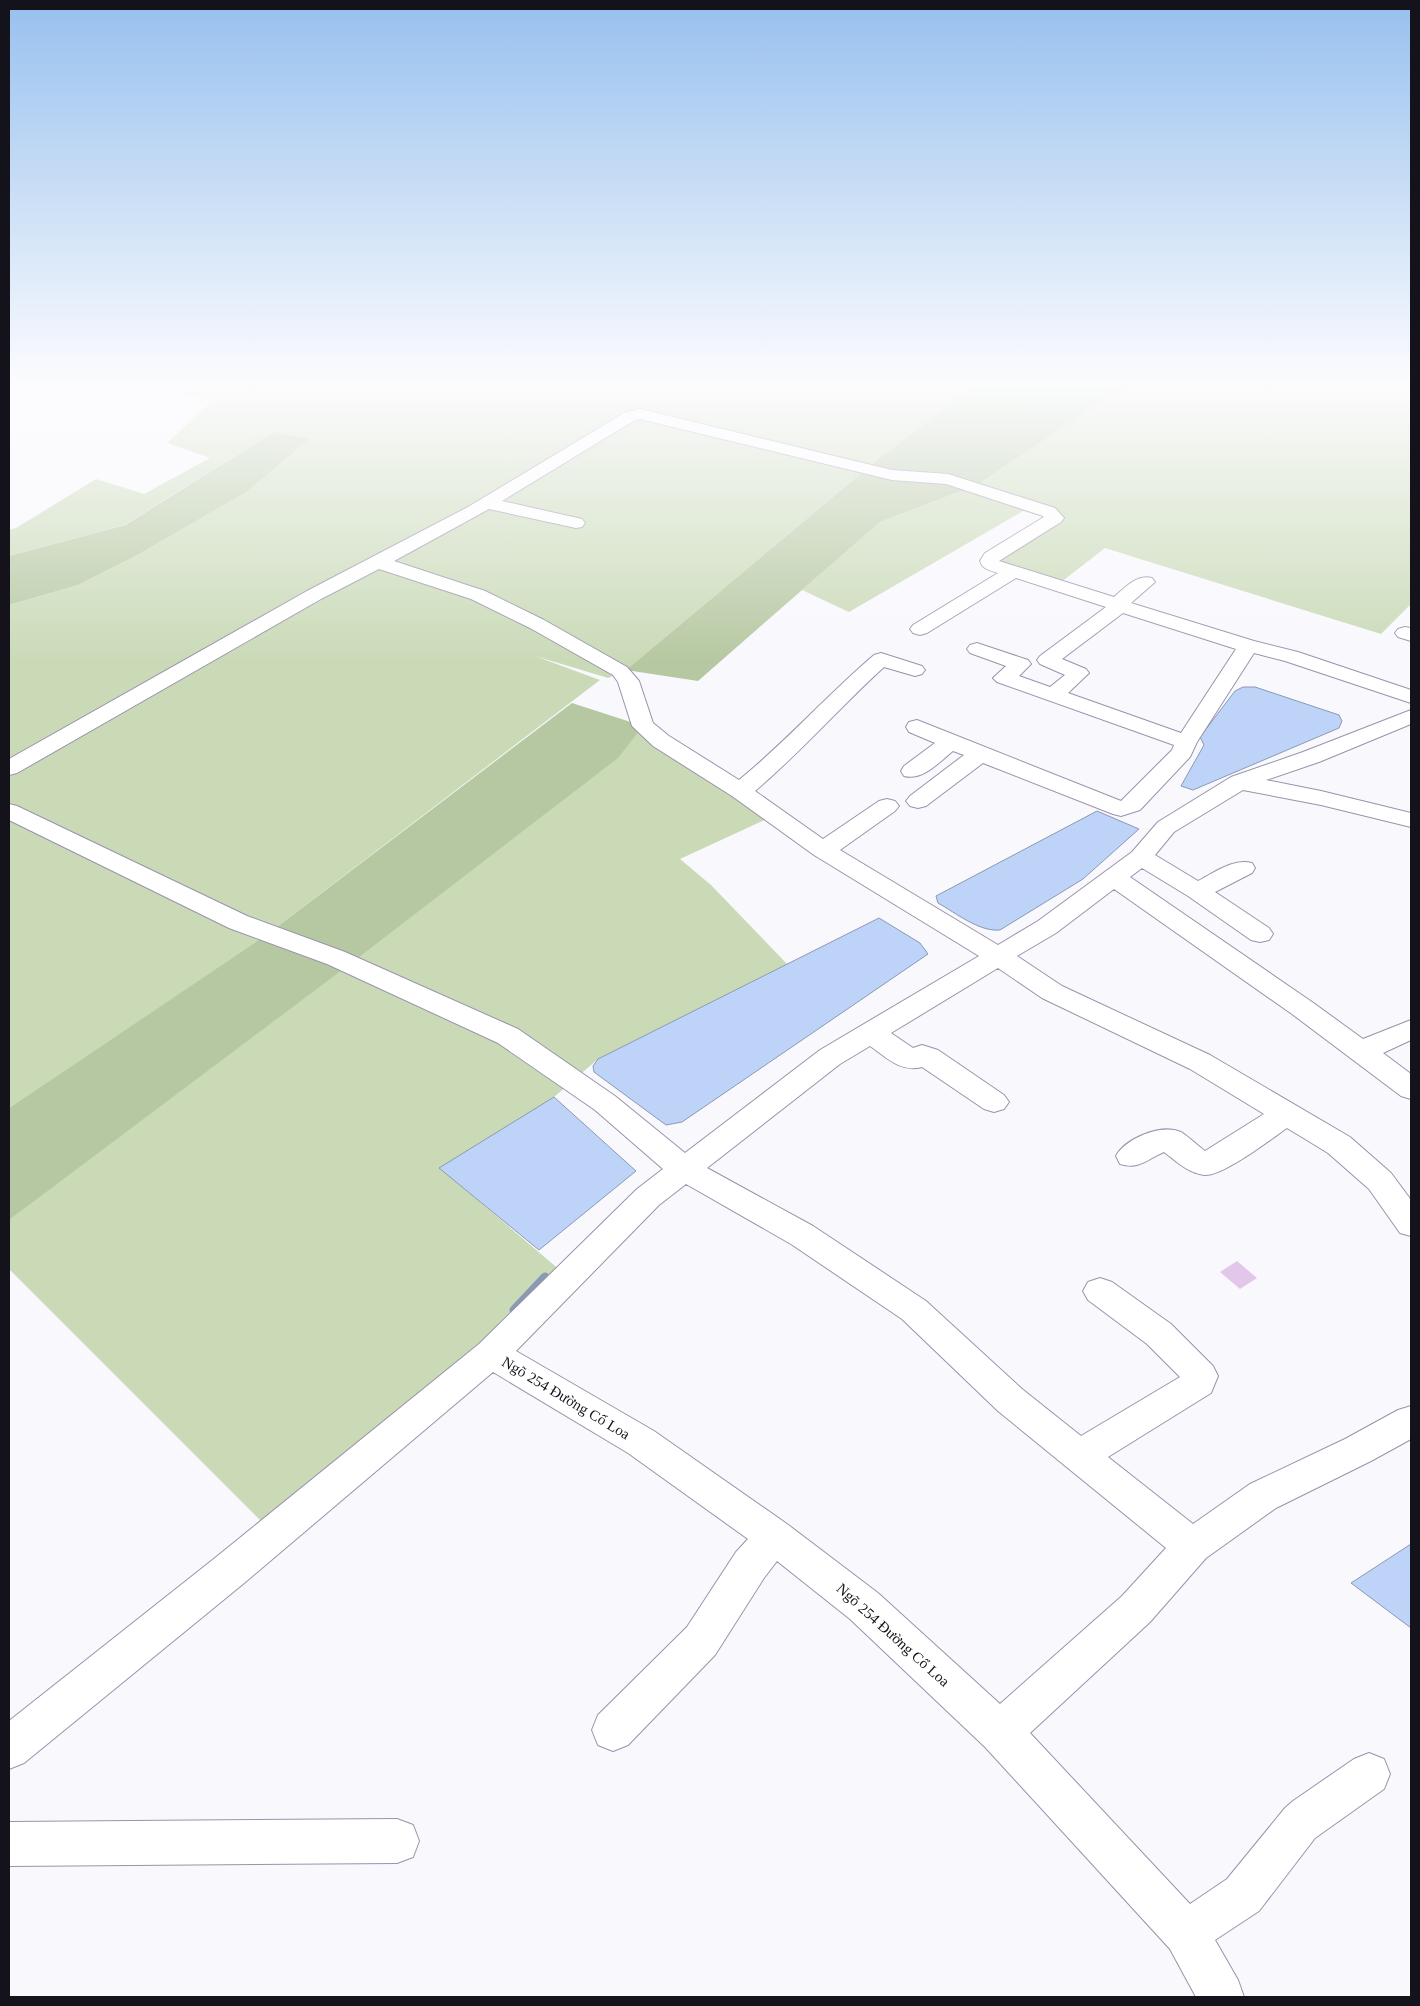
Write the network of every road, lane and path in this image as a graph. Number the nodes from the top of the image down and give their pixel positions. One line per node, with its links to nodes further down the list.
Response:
1 (533, 475): 3 (street)
2 (890, 475): 6 (street)
3 (486, 503): 4 (street); 5 (street)
4 (576, 523)
5 (378, 562): 20 (street); 23 (street)
6 (1011, 573): 8 (street); 9 (street)
7 (1145, 582): 8 (street)
8 (1118, 605): 10 (street); 13 (street)
9 (920, 629)
10 (1248, 646): 14 (street); 18 (street)
11 (977, 649): 13 (street)
12 (915, 670): 23 (street)
13 (1054, 694): 18 (street)
14 (1411, 697)
15 (1411, 716): 22 (street)
16 (917, 727): 17 (street)
17 (951, 742): 19 (street); 21 (street)
18 (1186, 742): 26 (street)
19 (980, 754): 24 (street); 26 (street)
20 (9, 768)
21 (912, 771)
22 (1239, 782): 28 (street); 29 (street)
23 (740, 791): 30 (street)
24 (918, 801)
25 (886, 806): 30 (street)
26 (1121, 809): 29 (street)
27 (9, 811): 44 (street)
28 (1411, 820)
29 (1166, 827): 31 (street)
30 (823, 850): 36 (street)
31 (1141, 857): 33 (street); 34 (street)
32 (1243, 868): 34 (street)
33 (1114, 878): 36 (street); 39 (street)
34 (1197, 891): 35 (street)
35 (1260, 934)
36 (998, 956): 38 (street); 42 (street)
37 (1411, 1029): 39 (street)
38 (870, 1033): 41 (street); 44 (street)
39 (1361, 1052): 40 (street)
40 (1411, 1089)
41 (994, 1102)
42 (1286, 1114): 43 (street); 45 (street)
43 (1131, 1156)
44 (684, 1169): 47 (street); 49 (street)
45 (1411, 1224)
46 (1100, 1290): 49 (street)
47 (491, 1354): 50 (street, Ngõ 254 Đường Cổ Loa); 54 (street)
48 (1411, 1421): 51 (street)
49 (1079, 1456): 51 (street)
50 (774, 1536): 52 (street); 53 (street, Ngõ 254 Đường Cổ Loa)
51 (1192, 1546): 53 (street)
52 (613, 1730)
53 (1000, 1732): 58 (street, Ngõ 254 Đường Cổ Loa)
54 (9, 1748)
55 (1369, 1774): 58 (street)
56 (397, 1841): 57 (street)
57 (9, 1844)
58 (1186, 1933): 59 (street, Ngõ 254 Đường Cổ Loa)
59 (1221, 1997)

